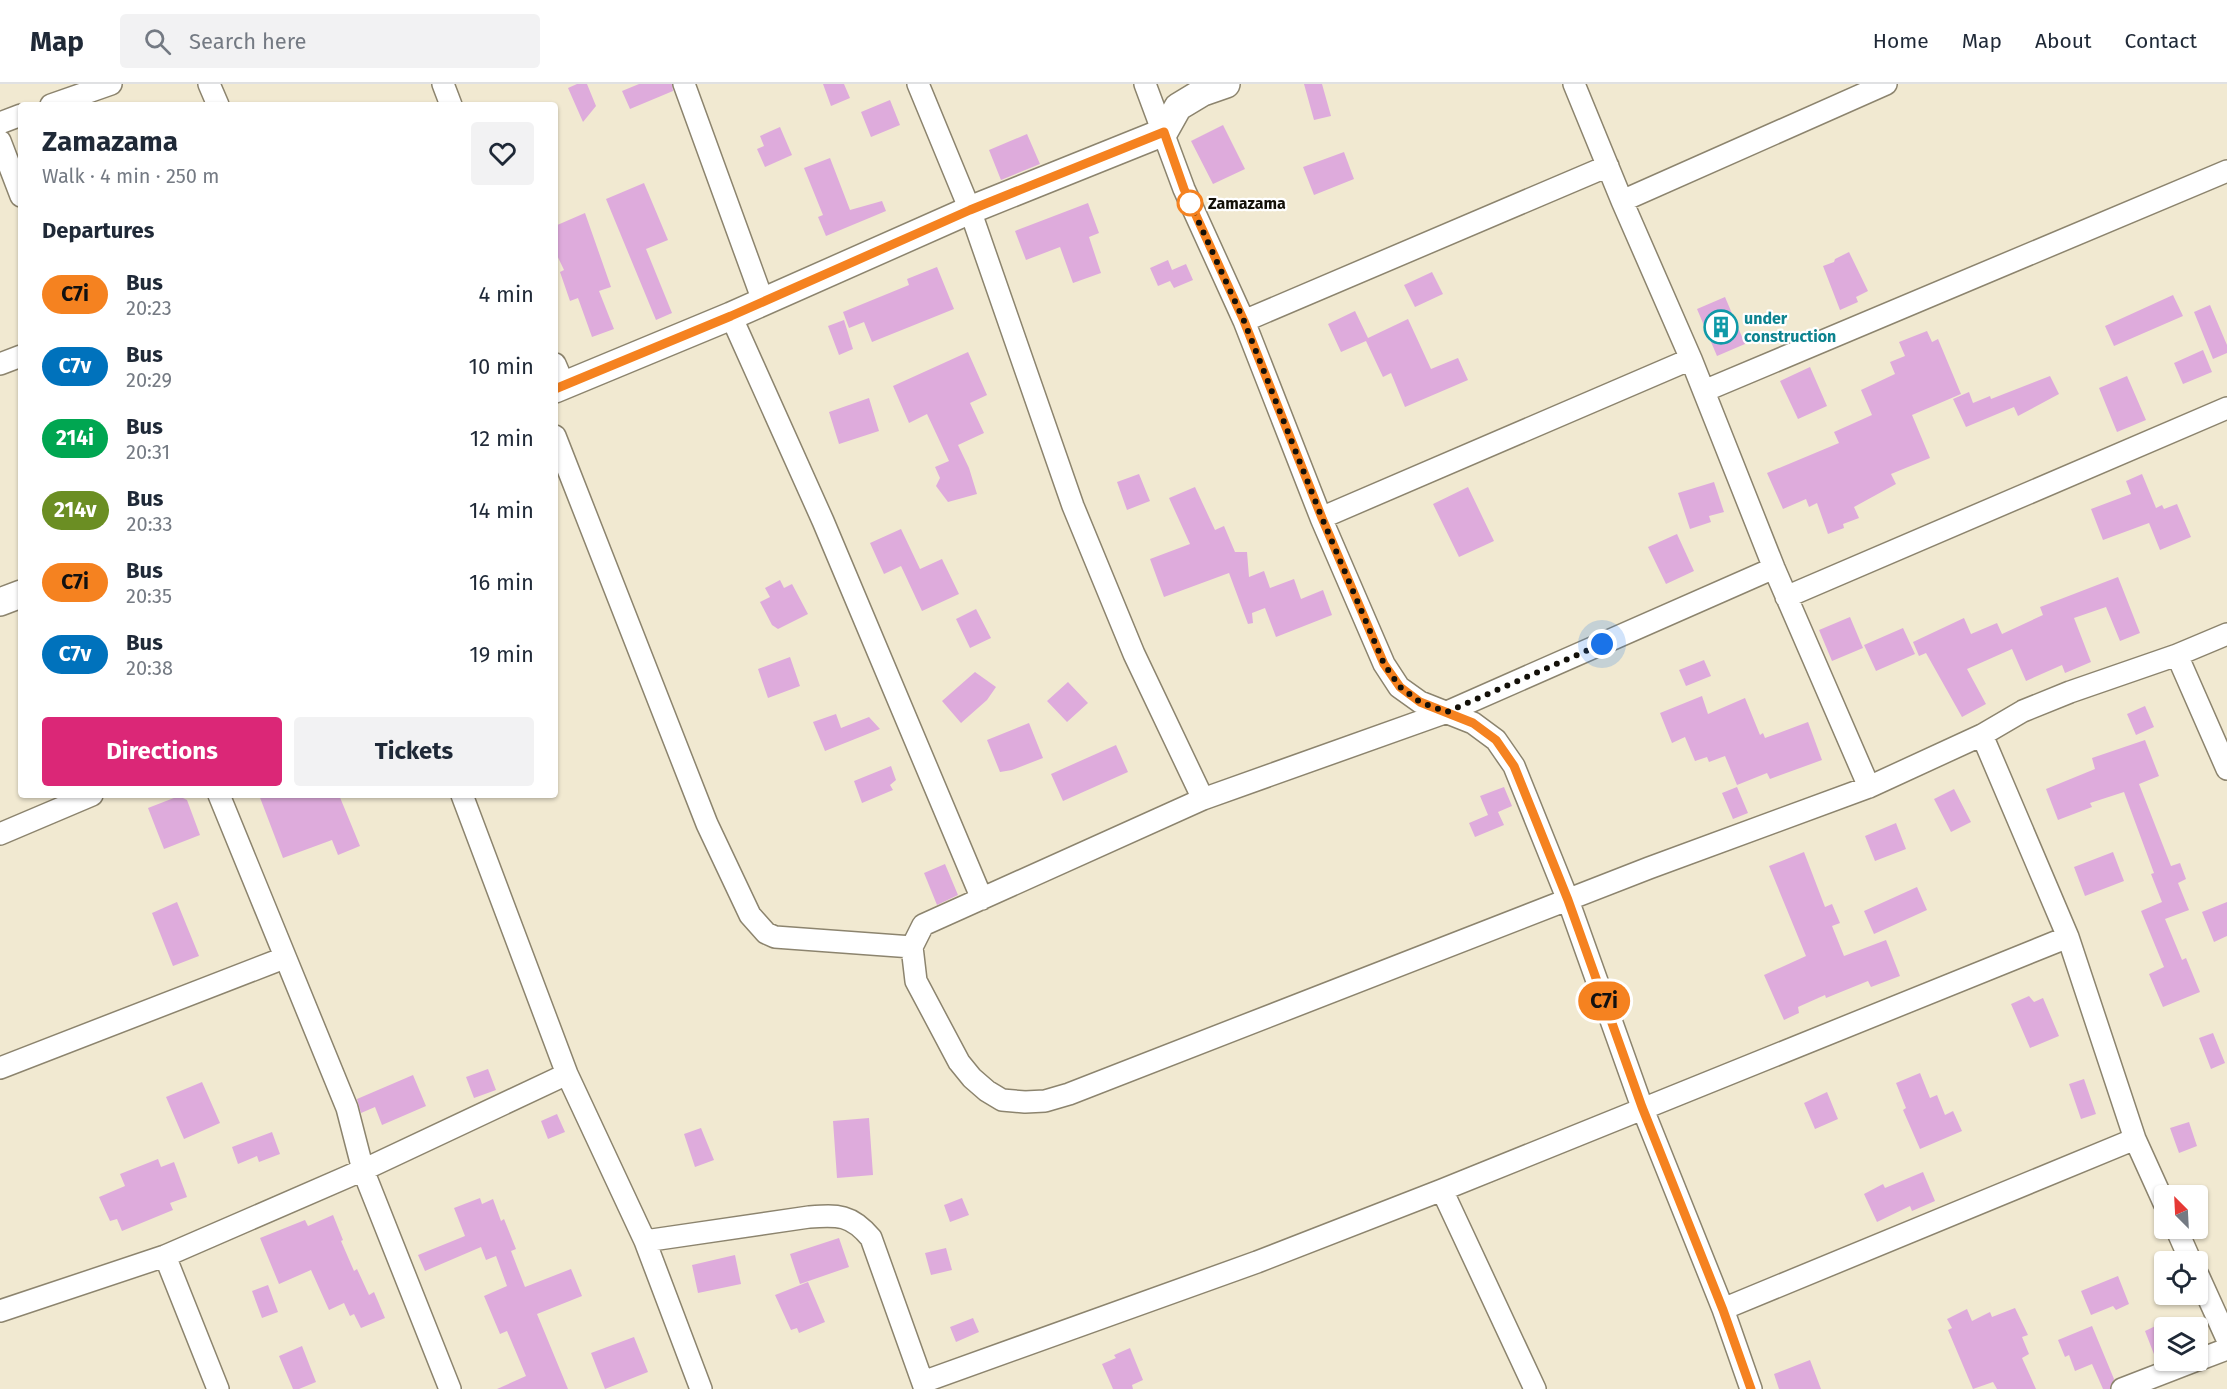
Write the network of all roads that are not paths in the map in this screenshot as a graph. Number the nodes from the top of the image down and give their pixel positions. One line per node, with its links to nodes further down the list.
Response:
1 (111, 84): 10 (street)
2 (209, 84): 11 (street)
3 (443, 84): 12 (street)
4 (684, 84): 22 (street)
5 (918, 84): 21 (street)
6 (1145, 84): 15 (street)
7 (1226, 84): 15 (street)
8 (1574, 84): 17 (street)
9 (1887, 84): 20 (street)
10 (60, 102)
11 (217, 102)
12 (451, 102)
13 (18, 116): 14 (street)
14 (0, 123)
15 (1164, 132): 21 (street); 24 (street)
16 (0, 141): 19 (street)
17 (1608, 166): 20 (street); 24 (street)
18 (2227, 171): 29 (street)
19 (18, 188)
20 (1622, 201): 26 (street)
21 (970, 210): 22 (street); 46 (street)
22 (763, 301): 23 (street)
23 (731, 316): 28 (street); 48 (street)
24 (1244, 321): 32 (street)
25 (18, 357): 27 (street)
26 (1691, 359): 29 (street); 32 (street)
27 (0, 364)
28 (558, 379)
29 (1704, 391): 33 (street)
30 (2227, 408): 35 (street)
31 (558, 444): 51 (street)
32 (1322, 518): 39 (street)
33 (1774, 568): 35 (street); 39 (street)
34 (18, 595): 36 (street)
35 (1786, 597): 42 (street)
36 (0, 602)
37 (2227, 634): 38 (street)
38 (2177, 655): 40 (street); 41 (street)
39 (1447, 712): 46 (street); 49 (street)
40 (1982, 735): 42 (street); 50 (street)
41 (2227, 770)
42 (1869, 787): 49 (street)
43 (85, 798): 47 (street)
44 (220, 798): 52 (street)
45 (463, 798): 54 (street)
46 (1203, 799): 48 (street)
47 (0, 834)
48 (982, 899): 51 (street)
49 (1568, 900): 51 (street); 55 (street)
50 (2068, 937): 55 (street); 56 (street)
51 (912, 947)
52 (285, 957): 53 (street); 57 (street)
53 (0, 1068)
54 (567, 1074): 57 (street); 60 (street)
55 (1642, 1107): 59 (street); 63 (street)
56 (2135, 1139): 58 (street); 63 (street)
57 (363, 1170): 61 (street); 71 (street)
58 (2156, 1185)
59 (1442, 1190): 69 (street); 73 (street)
60 (645, 1241): 69 (street); 72 (street)
61 (165, 1256): 64 (street); 70 (street)
62 (2208, 1297): 65 (street)
63 (1723, 1310): 74 (street)
64 (0, 1311)
65 (2227, 1339)
66 (2227, 1349): 67 (street)
67 (2208, 1356)
68 (2169, 1371): 75 (street)
69 (924, 1385)
70 (218, 1389)
71 (450, 1389)
72 (701, 1389)
73 (1535, 1389)
74 (1751, 1389)
75 (2122, 1389)

